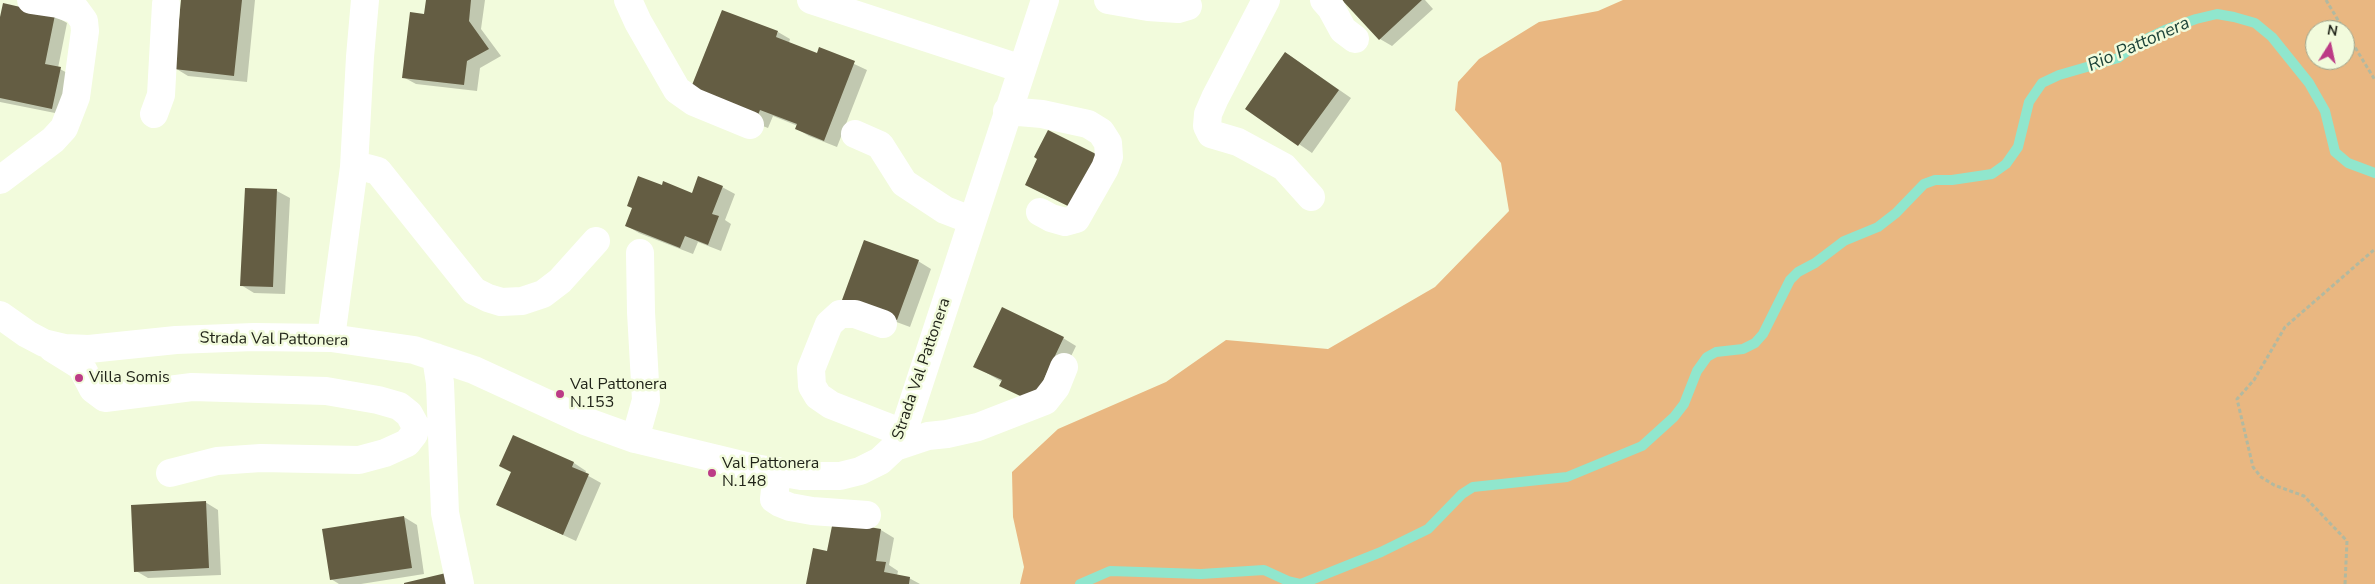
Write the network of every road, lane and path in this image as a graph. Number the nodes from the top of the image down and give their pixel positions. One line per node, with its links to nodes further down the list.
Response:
1 (31, 0): 22 (street)
2 (366, 0): 21 (street)
3 (628, 0): 19 (street)
4 (811, 0): 15 (street)
5 (1045, 0): 15 (street, Strada Val Pattonera)
6 (1108, 0): 11 (street)
7 (1266, 0): 23 (street)
8 (1324, 0): 13 (street)
9 (2326, 0): 12 (path)
10 (166, 4): 18 (street)
11 (1188, 6)
12 (2338, 20)
13 (1354, 39)
14 (2355, 47): 16 (path)
15 (1022, 69): 17 (street, Strada Val Pattonera)
16 (2375, 80)
17 (1007, 111): 24 (street); 25 (street, Strada Val Pattonera)
18 (154, 114)
19 (750, 124)
20 (855, 134): 25 (street)
21 (354, 167): 26 (street); 31 (street)
22 (0, 180)
23 (1311, 197)
24 (1040, 212)
25 (971, 220): 36 (street, Strada Val Pattonera)
26 (596, 242)
27 (2375, 249): 41 (path)
28 (640, 253): 35 (street)
29 (0, 314): 32 (street, Strada Val Pattonera)
30 (883, 324): 36 (street)
31 (331, 338): 32 (street, Strada Val Pattonera); 33 (street, Strada Val Pattonera)
32 (44, 343): 38 (street)
33 (436, 357): 35 (street, Strada Val Pattonera); 40 (street)
34 (1064, 367): 36 (street)
35 (635, 439): 37 (street, Strada Val Pattonera)
36 (899, 440): 37 (street, Strada Val Pattonera)
37 (777, 471): 39 (street)
38 (170, 474)
39 (867, 515)
40 (460, 584)
41 (2345, 584)

